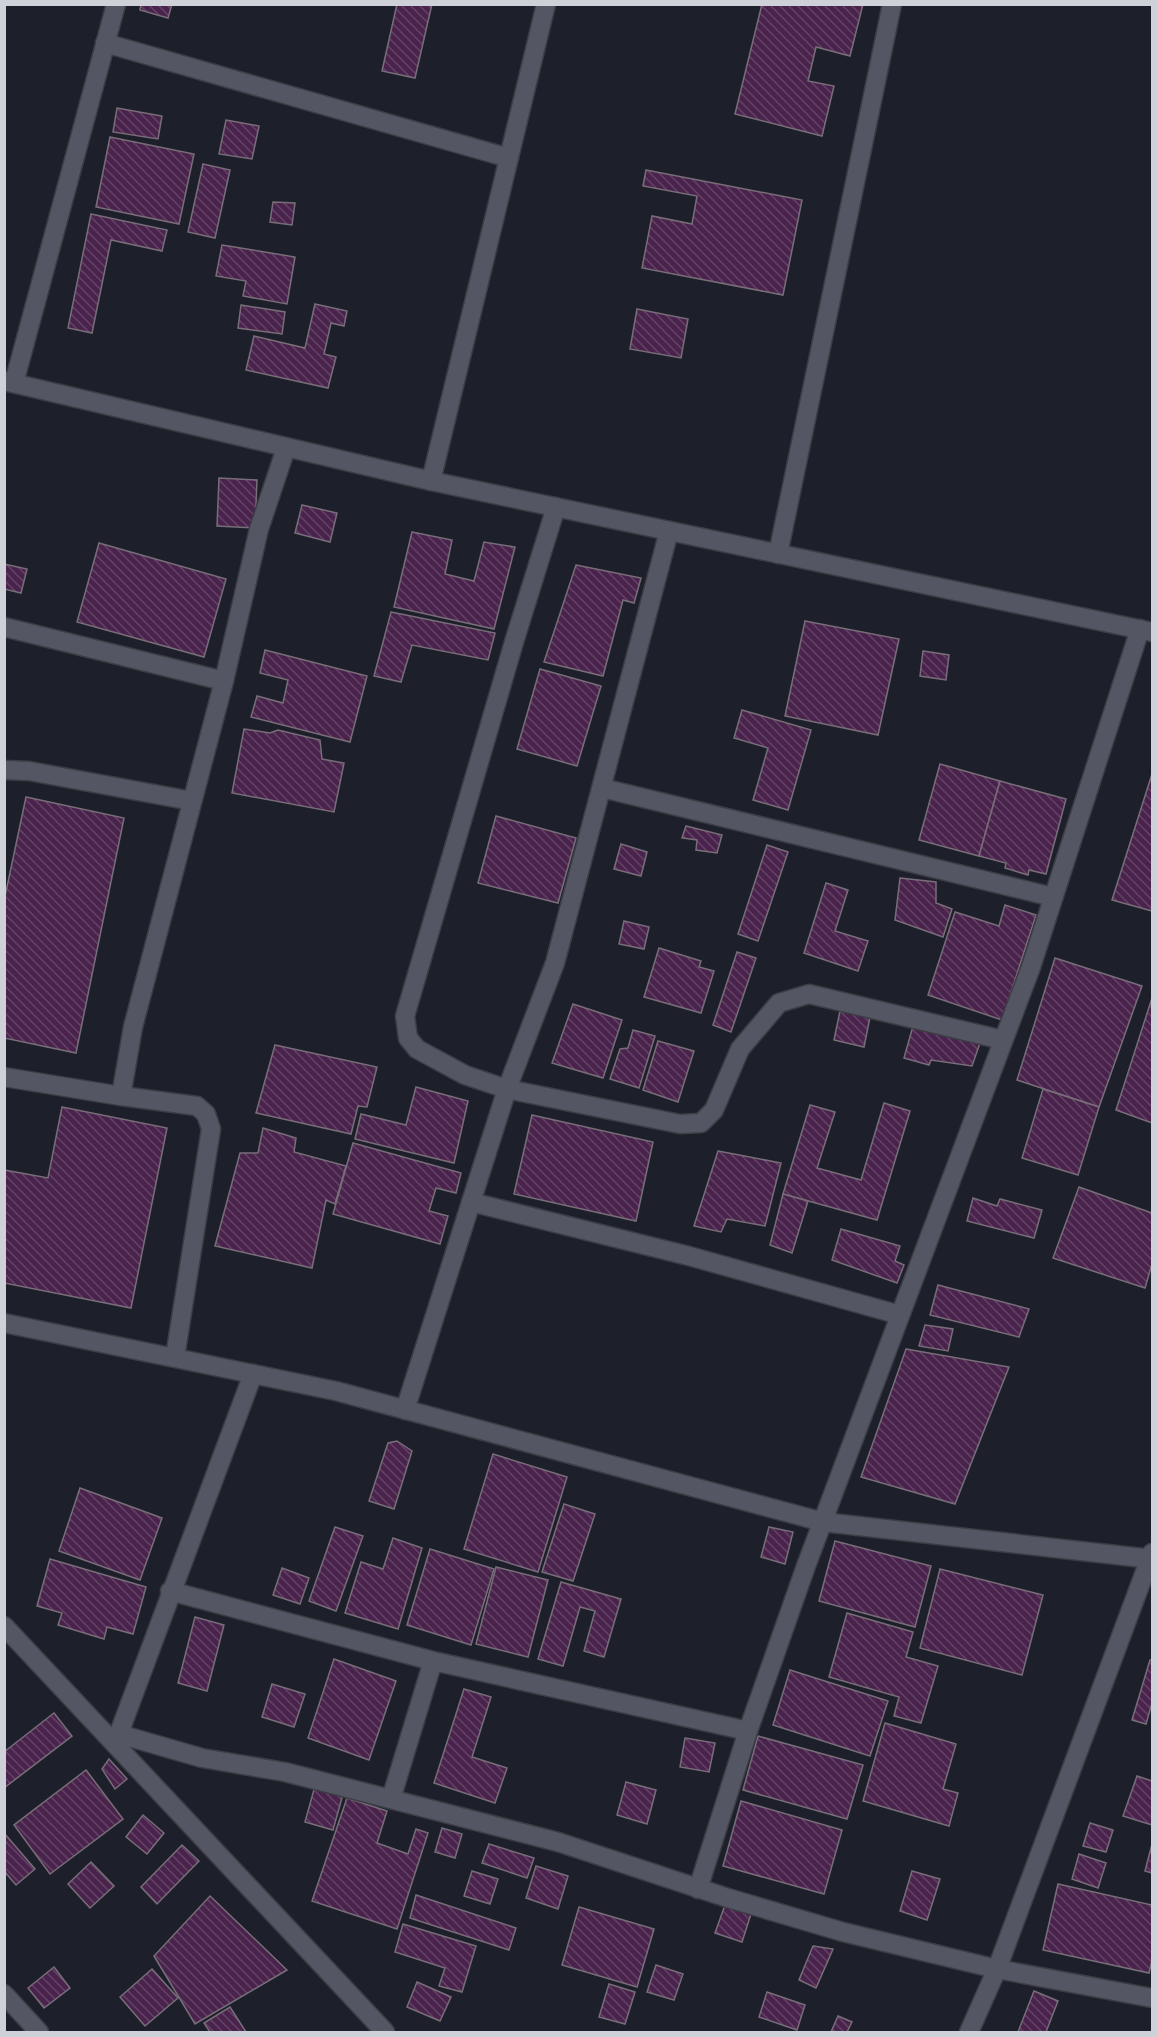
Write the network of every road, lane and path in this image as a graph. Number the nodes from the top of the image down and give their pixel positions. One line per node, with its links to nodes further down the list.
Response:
1 (116, 4): 4 (street)
2 (546, 4): 5 (street)
3 (892, 4): 11 (street)
4 (105, 43): 5 (street); 6 (street)
5 (509, 158): 8 (street)
6 (9, 382): 7 (street)
7 (286, 448): 8 (street); 14 (street)
8 (431, 481): 9 (street)
9 (556, 507): 10 (street); 21 (street)
10 (669, 531): 11 (street); 16 (street)
11 (778, 554): 13 (street)
12 (4, 627): 14 (street)
13 (1146, 631): 18 (street)
14 (224, 681): 17 (street)
15 (4, 770): 17 (street)
16 (602, 788): 18 (street); 21 (street)
17 (192, 801): 22 (street)
18 (1053, 897): 19 (street)
19 (1003, 1041): 21 (street); 24 (street)
20 (4, 1077): 22 (street)
21 (507, 1089): 23 (street)
22 (121, 1096): 26 (street)
23 (471, 1202): 24 (street); 28 (street)
24 (900, 1315): 29 (street)
25 (4, 1323): 26 (street)
26 (175, 1357): 27 (street)
27 (253, 1374): 28 (street); 31 (street)
28 (405, 1410): 29 (street)
29 (823, 1522): 30 (street); 34 (street)
30 (1152, 1557): 38 (street)
31 (170, 1591): 33 (street); 35 (street)
32 (4, 1626): 35 (street)
33 (433, 1662): 34 (street); 36 (street)
34 (747, 1731): 37 (street)
35 (117, 1739): 36 (street); 42 (street)
36 (391, 1799): 37 (street)
37 (698, 1888): 38 (street)
38 (997, 1969): 40 (street); 43 (street)
39 (4, 1994): 41 (street)
40 (1152, 1998)
41 (39, 2032)
42 (385, 2032)
43 (969, 2032)

